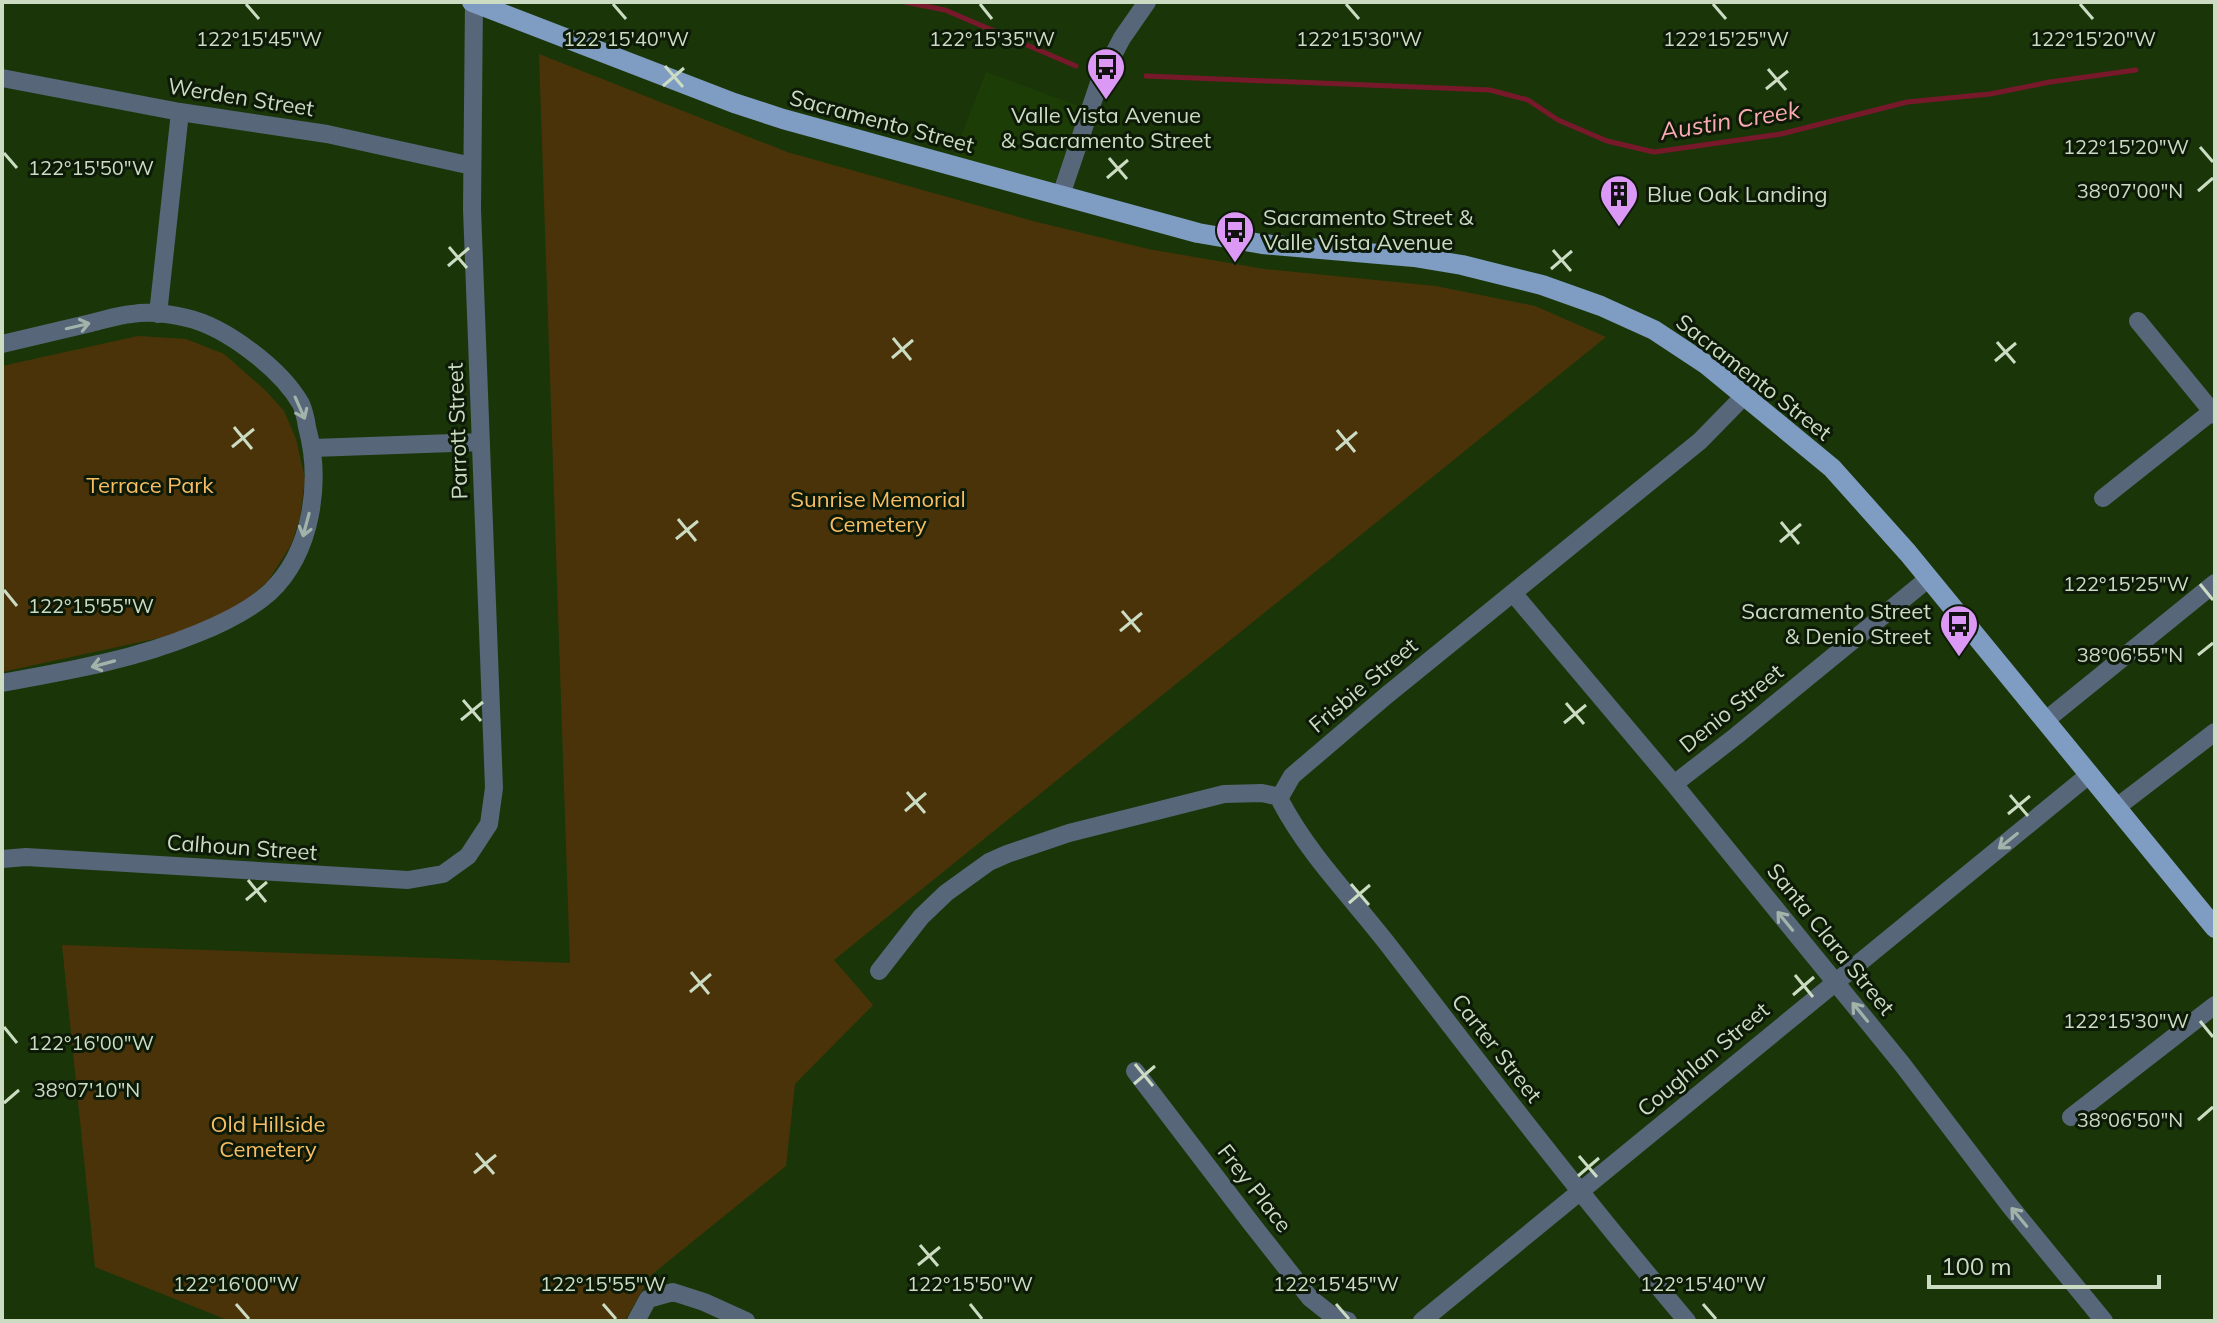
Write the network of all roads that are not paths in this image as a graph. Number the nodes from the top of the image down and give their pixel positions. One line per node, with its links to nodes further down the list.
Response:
1 (473, 2): 5 (street, Parrott Street); 6 (main road, Sacramento Street)
2 (1147, 2): 6 (street)
3 (2, 78): 4 (street, Werden Street)
4 (180, 112): 5 (street, Werden Street); 7 (street)
5 (472, 166): 12 (street, Parrott Street)
6 (1061, 195): 10 (main road, Sacramento Street)
7 (158, 314): 9 (street, one-way to 7); 13 (street, one-way to 13)
8 (2138, 321): 11 (street)
9 (2, 344)
10 (1744, 396): 15 (main road, Sacramento Street); 17 (street, Frisbie Street)
11 (2214, 412): 14 (street)
12 (481, 442): 13 (street); 25 (street, Parrott Street)
13 (313, 448): 18 (street, one-way to 18)
14 (2103, 498)
15 (1929, 578): 19 (main road, Sacramento Street); 22 (street, Denio Street)
16 (2215, 583): 19 (street)
17 (1513, 593): 22 (street, Santa Clara Street); 23 (street, Frisbie Street)
18 (2, 683)
19 (2046, 720): 21 (main road, Sacramento Street)
20 (2215, 732): 24 (street)
21 (2090, 774): 24 (main road, Sacramento Street); 29 (street, Coughlan Street, one-way to 29)
22 (1674, 784): 29 (street, Santa Clara Street, one-way to 22)
23 (1280, 797): 28 (street); 33 (street, Carter Street)
24 (2117, 807): 27 (main road, Sacramento Street)
25 (470, 852): 26 (street, Calhoun Street)
26 (2, 859)
27 (2215, 927)
28 (879, 971)
29 (1835, 981): 33 (street, Coughlan Street); 39 (street, Santa Clara Street, one-way to 29)
30 (2215, 1005): 32 (street)
31 (1135, 1071): 36 (street, Frey Place)
32 (2071, 1117)
33 (1580, 1191): 37 (street, Coughlan Street); 38 (street, Carter Street)
34 (636, 1321): 35 (street)
35 (746, 1321)
36 (1348, 1321)
37 (1422, 1321)
38 (1687, 1321)
39 (2104, 1321)

